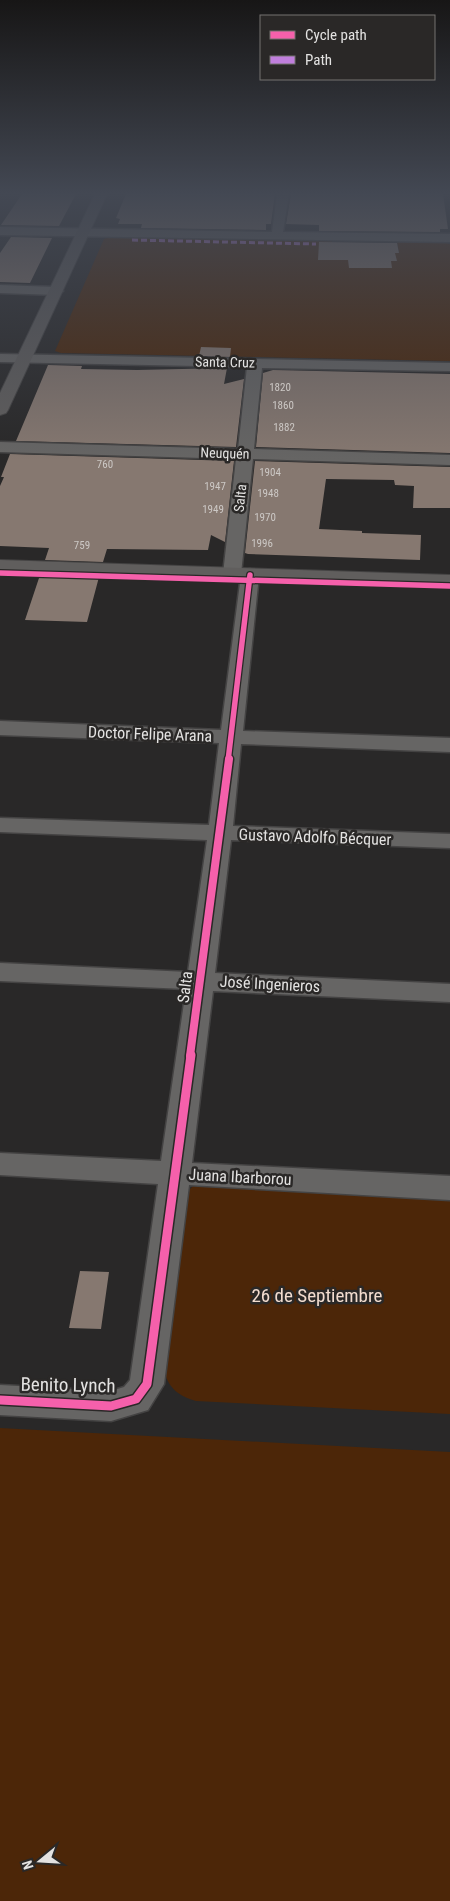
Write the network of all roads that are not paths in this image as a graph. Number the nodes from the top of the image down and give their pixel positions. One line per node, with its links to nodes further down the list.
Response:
1 (59, 283): 3 (main road)
2 (0, 290): 3 (street)
3 (56, 290): 5 (main road)
4 (0, 358): 5 (street, Santa Cruz)
5 (25, 358): 6 (street, Santa Cruz); 8 (main road)
6 (255, 363): 7 (street, Santa Cruz); 10 (street, Salta)
7 (450, 368)
8 (0, 410)
9 (0, 447): 10 (street, Neuquén)
10 (245, 454): 11 (street, Neuquén); 13 (street, Salta)
11 (450, 460)
12 (0, 566): 13 (main road)
13 (241, 574): 14 (main road); 16 (street, Salta)
14 (450, 581)
15 (0, 728): 16 (street, Doctor Felipe Arana)
16 (231, 738): 17 (street, Doctor Felipe Arana); 19 (street, Salta)
17 (450, 745)
18 (0, 824): 19 (street, Gustavo Adolfo Bécquer)
19 (220, 833): 20 (street, Gustavo Adolfo Bécquer); 22 (street, Salta)
20 (450, 841)
21 (0, 972): 22 (street, José Ingenieros)
22 (200, 981): 23 (street, José Ingenieros); 25 (street, Salta)
23 (450, 993)
24 (0, 1164): 25 (street, Juana Ibarborou)
25 (176, 1174): 26 (street, Juana Ibarborou); 27 (street, Salta)
26 (450, 1188)
27 (136, 1399): 28 (street, Benito Lynch)
28 (0, 1400)

